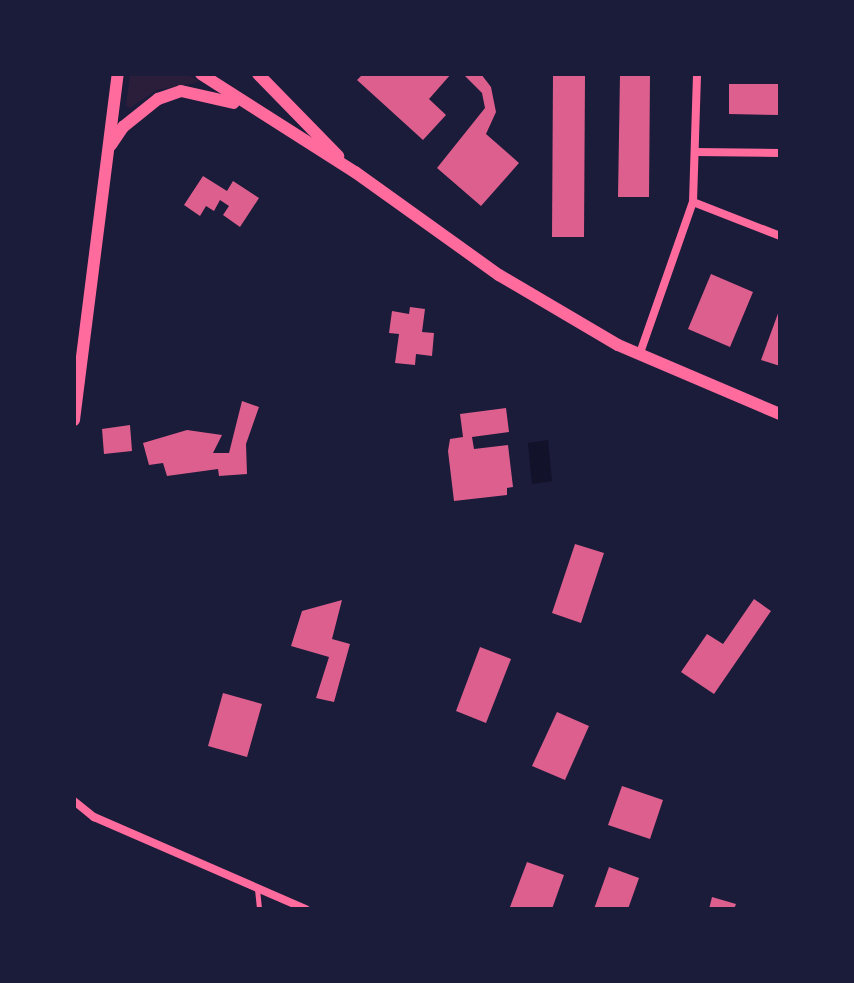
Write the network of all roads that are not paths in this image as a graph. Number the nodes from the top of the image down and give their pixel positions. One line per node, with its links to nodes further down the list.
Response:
1 (118, 74): 6 (street)
2 (201, 74): 5 (street)
3 (258, 74): 9 (street)
4 (697, 74): 7 (street)
5 (248, 108): 6 (street); 9 (street)
6 (109, 147): 14 (street)
7 (695, 152): 8 (street); 10 (street)
8 (780, 153)
9 (355, 172): 12 (street)
10 (693, 202): 11 (street); 12 (street)
11 (780, 236)
12 (640, 353): 13 (street)
13 (780, 414)
14 (74, 420)
15 (74, 801): 16 (street)
16 (257, 888): 17 (lane); 18 (street)
17 (259, 909)
18 (306, 909)

